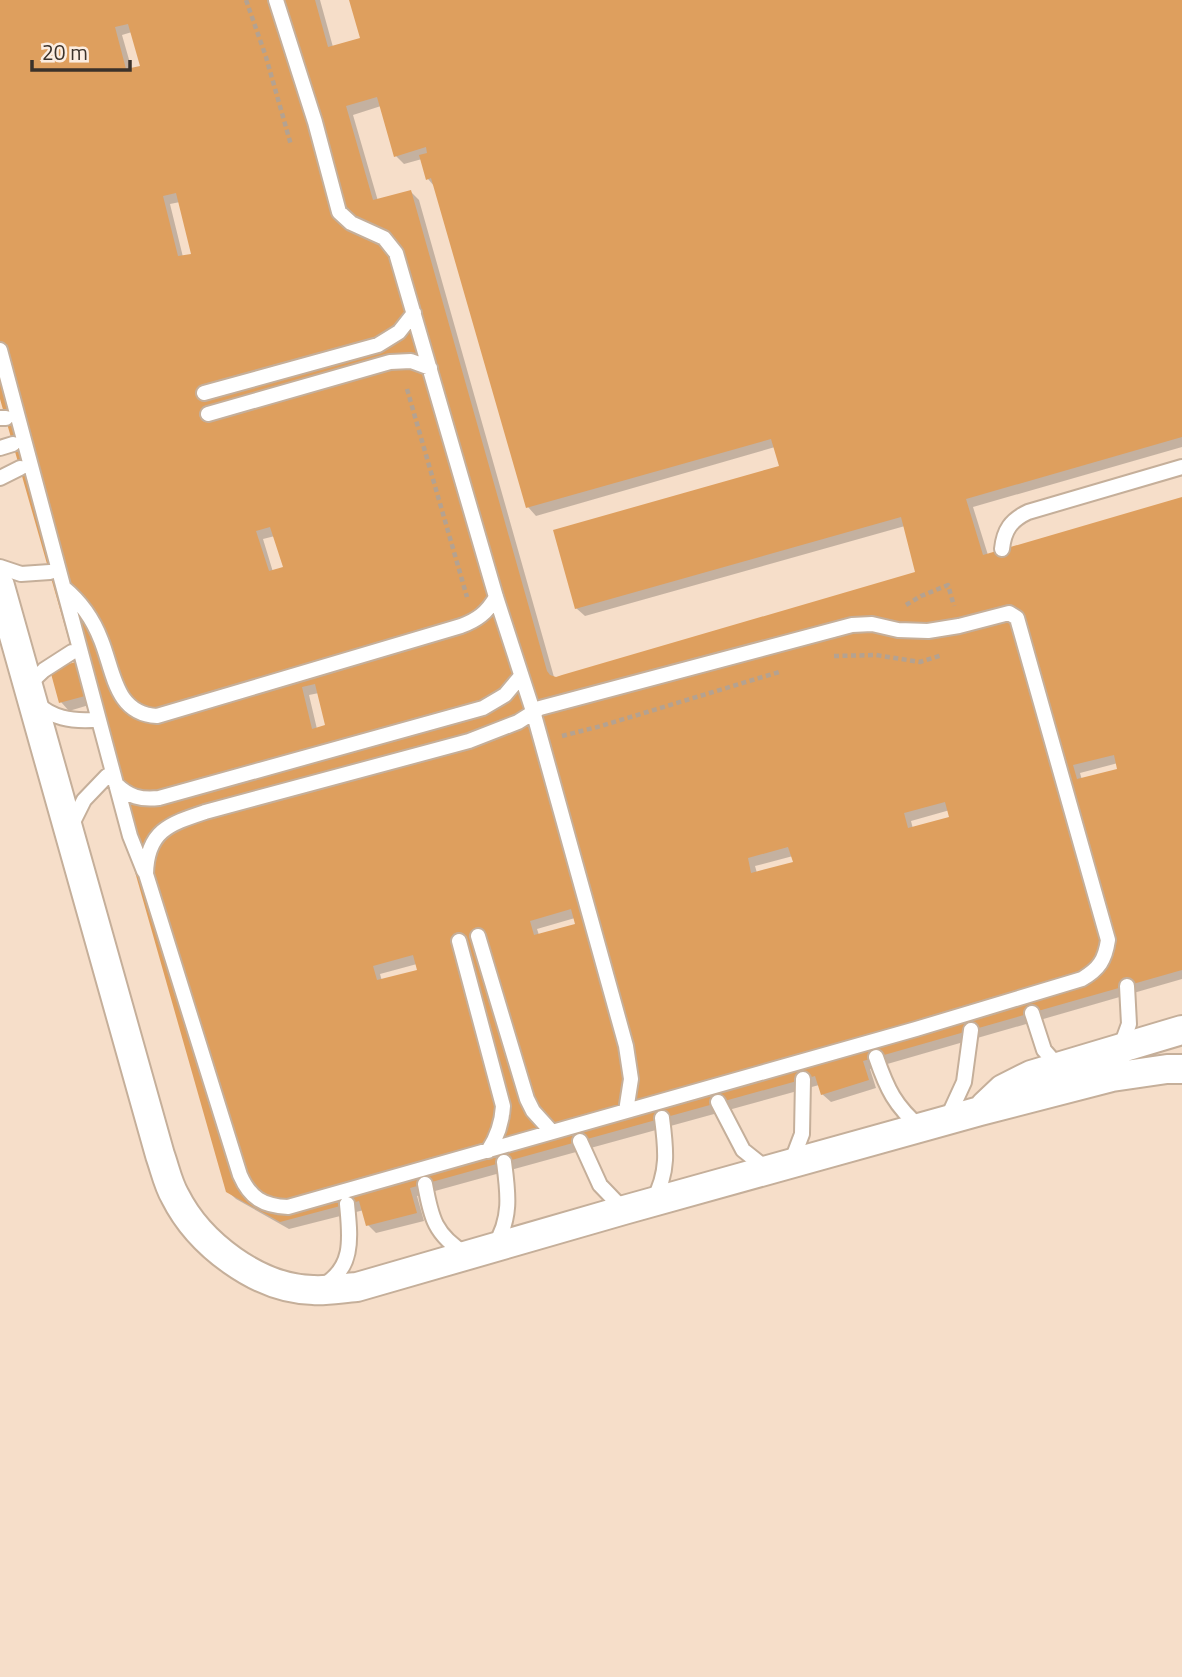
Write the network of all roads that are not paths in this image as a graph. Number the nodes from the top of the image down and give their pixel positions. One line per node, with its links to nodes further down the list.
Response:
1 (276, 0): 2 (lane)
2 (414, 313): 4 (lane); 5 (lane)
3 (0, 350): 14 (lane)
4 (430, 368): 6 (lane); 15 (lane)
5 (204, 393)
6 (208, 414)
7 (1182, 467): 10 (lane)
8 (20, 468): 9 (lane)
9 (0, 478)
10 (1002, 550)
11 (0, 567): 12 (lane)
12 (50, 572)
13 (0, 586): 18 (street)
14 (63, 587): 15 (lane); 21 (lane)
15 (496, 597): 17 (lane)
16 (72, 652): 18 (lane)
17 (521, 676): 19 (lane); 21 (lane)
18 (30, 692): 20 (lane); 22 (street)
19 (533, 711): 23 (lane); 36 (lane); 36 (lane)
20 (92, 720)
21 (111, 779): 22 (lane); 23 (lane)
22 (69, 830): 50 (street)
23 (146, 874): 42 (lane)
24 (478, 936): 40 (lane)
25 (459, 941): 42 (lane)
26 (1127, 986): 30 (lane)
27 (1032, 1013): 32 (lane)
28 (971, 1030): 39 (lane)
29 (1182, 1030): 30 (street)
30 (1121, 1046): 32 (street)
31 (876, 1058): 39 (lane)
32 (1058, 1066): 37 (street)
33 (1182, 1069): 37 (street)
34 (803, 1079): 44 (lane)
35 (718, 1102): 44 (lane)
36 (626, 1111): 40 (lane)
37 (981, 1111): 39 (street)
38 (662, 1118): 46 (lane)
39 (933, 1126): 44 (street)
40 (552, 1132): 42 (lane)
41 (580, 1141): 48 (lane)
42 (488, 1151)
43 (504, 1162): 49 (lane)
44 (780, 1168): 46 (street)
45 (425, 1184): 49 (lane)
46 (652, 1202): 48 (street)
47 (347, 1204): 50 (lane)
48 (624, 1210): 49 (street)
49 (480, 1251): 50 (street)
50 (311, 1290)

